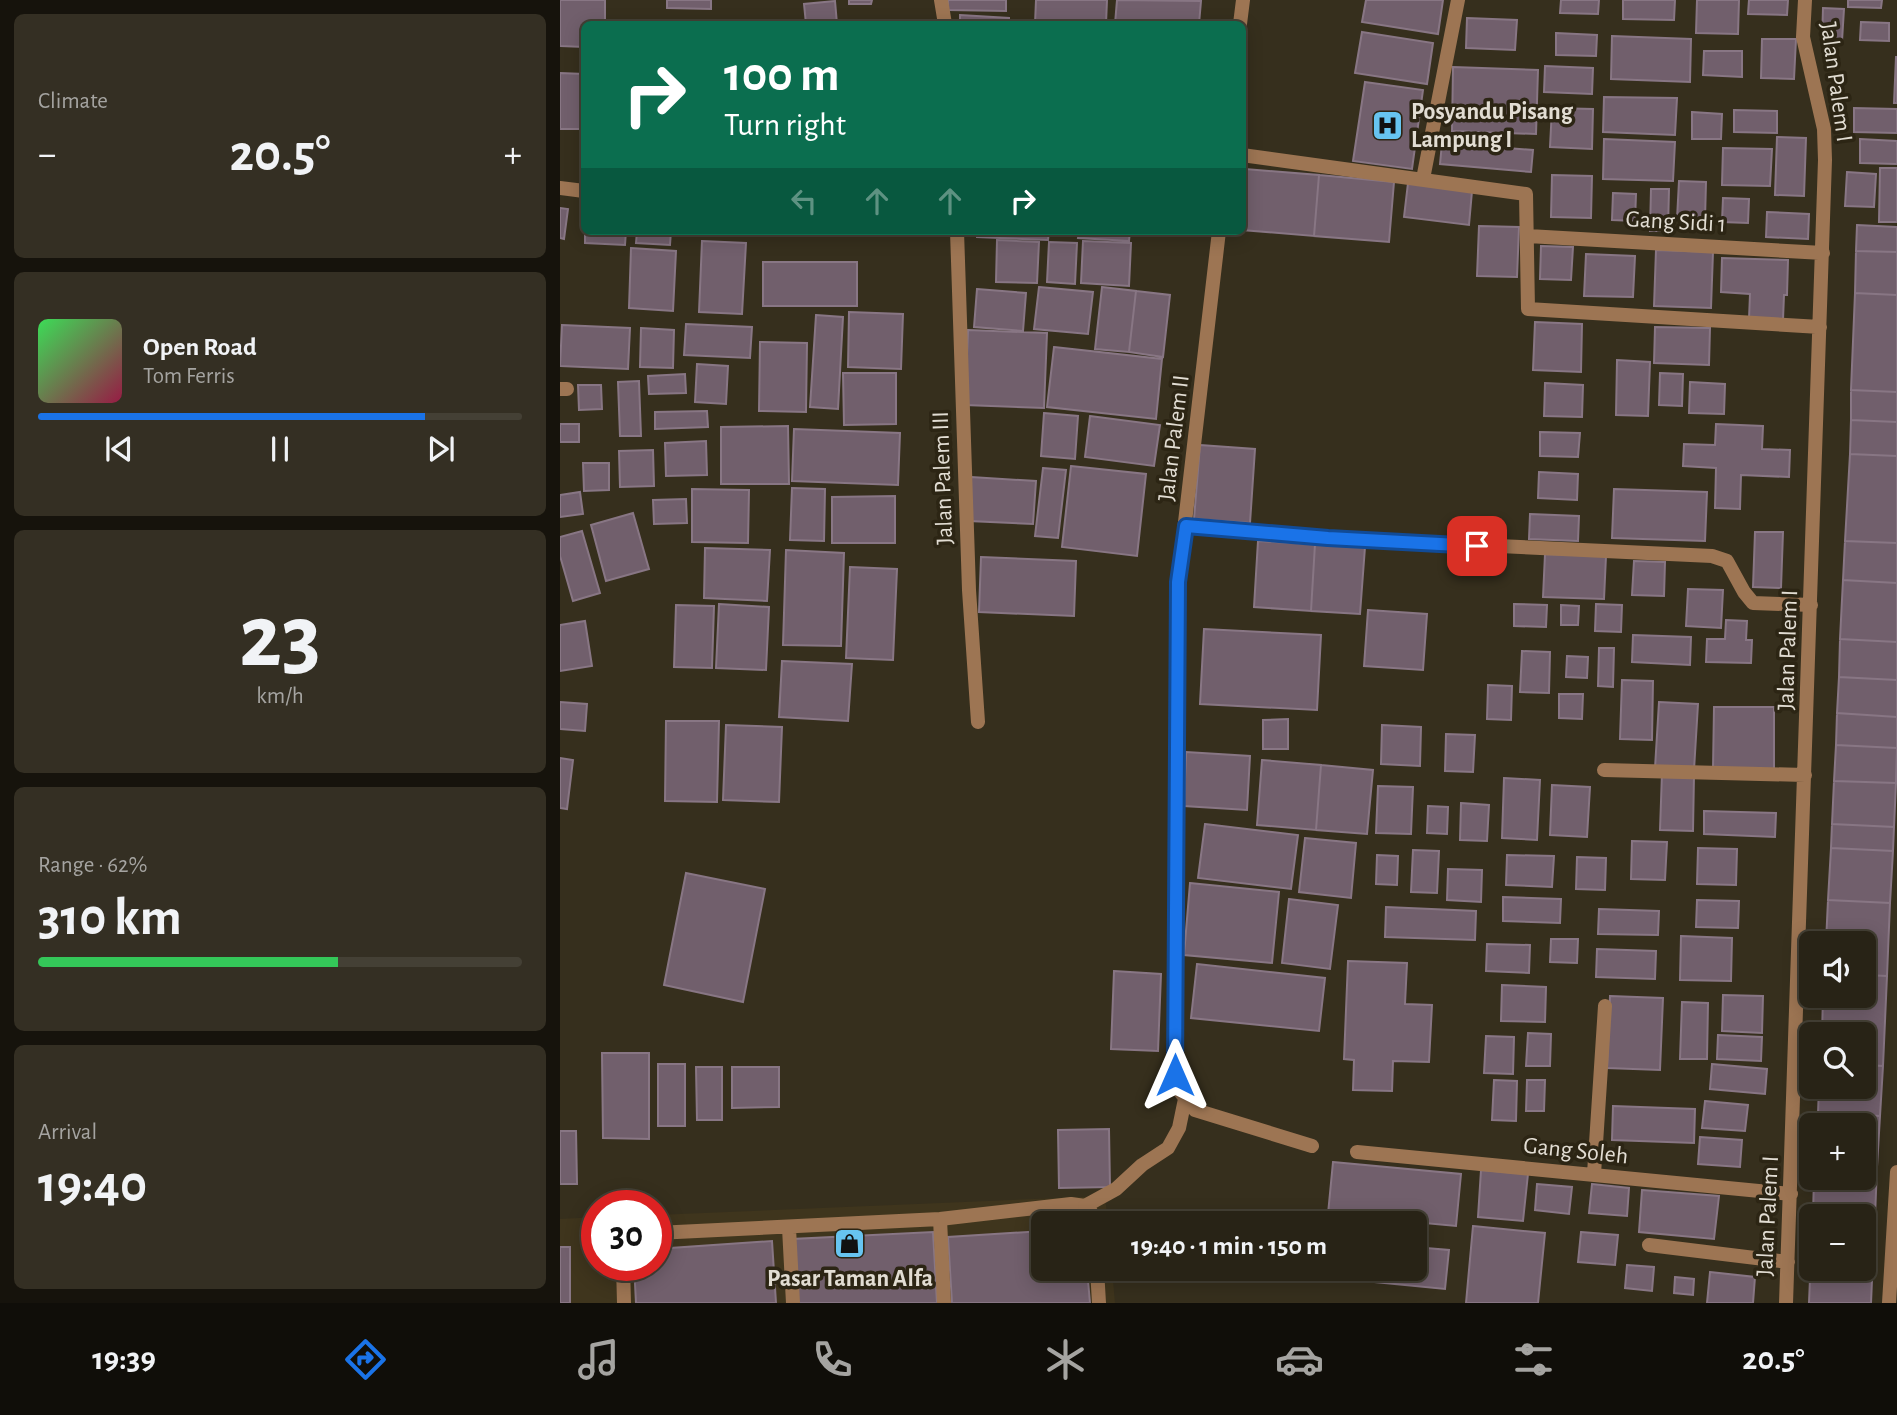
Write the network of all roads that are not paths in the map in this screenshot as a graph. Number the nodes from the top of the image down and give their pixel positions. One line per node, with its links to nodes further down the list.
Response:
1 (941, 0): 5 (street)
2 (1243, 0): 6 (street)
3 (1458, 0): 8 (street)
4 (1805, 0): 14 (street, Jalan Palem I)
5 (944, 21)
6 (1240, 21)
7 (1246, 156): 8 (street)
8 (1423, 179): 13 (street)
9 (560, 188): 10 (street)
10 (581, 191)
11 (957, 235): 18 (street, Jalan Palem III)
12 (1219, 235): 16 (street, Jalan Palem II)
13 (1528, 236): 14 (street, Gang Sidi 1); 15 (street)
14 (1823, 253): 15 (street, Jalan Palem I)
15 (1820, 327): 17 (street, Jalan Palem I)
16 (1186, 526): 17 (street); 22 (street, Jalan Palem II)
17 (1811, 605): 20 (street, Jalan Palem I)
18 (978, 722)
19 (1604, 770): 20 (street)
20 (1805, 775): 27 (street, Jalan Palem I)
21 (1605, 1006): 26 (street)
22 (1185, 1099): 23 (street); 28 (street)
23 (1312, 1146)
24 (1357, 1152): 26 (street, Gang Soleh)
25 (1897, 1172): 42 (street)
26 (1594, 1174): 27 (street, Gang Soleh)
27 (1791, 1194): 34 (street, Jalan Palem I)
28 (1085, 1206): 29 (street); 30 (street)
29 (1090, 1211)
30 (940, 1219): 31 (street); 39 (street)
31 (789, 1227): 32 (street); 38 (street)
32 (672, 1232)
33 (1649, 1245): 34 (street)
34 (1788, 1262): 41 (street, Jalan Palem I)
35 (623, 1281): 37 (street)
36 (1097, 1281): 40 (street)
37 (624, 1303)
38 (793, 1303)
39 (944, 1303)
40 (1098, 1303)
41 (1786, 1303)
42 (1889, 1303)

